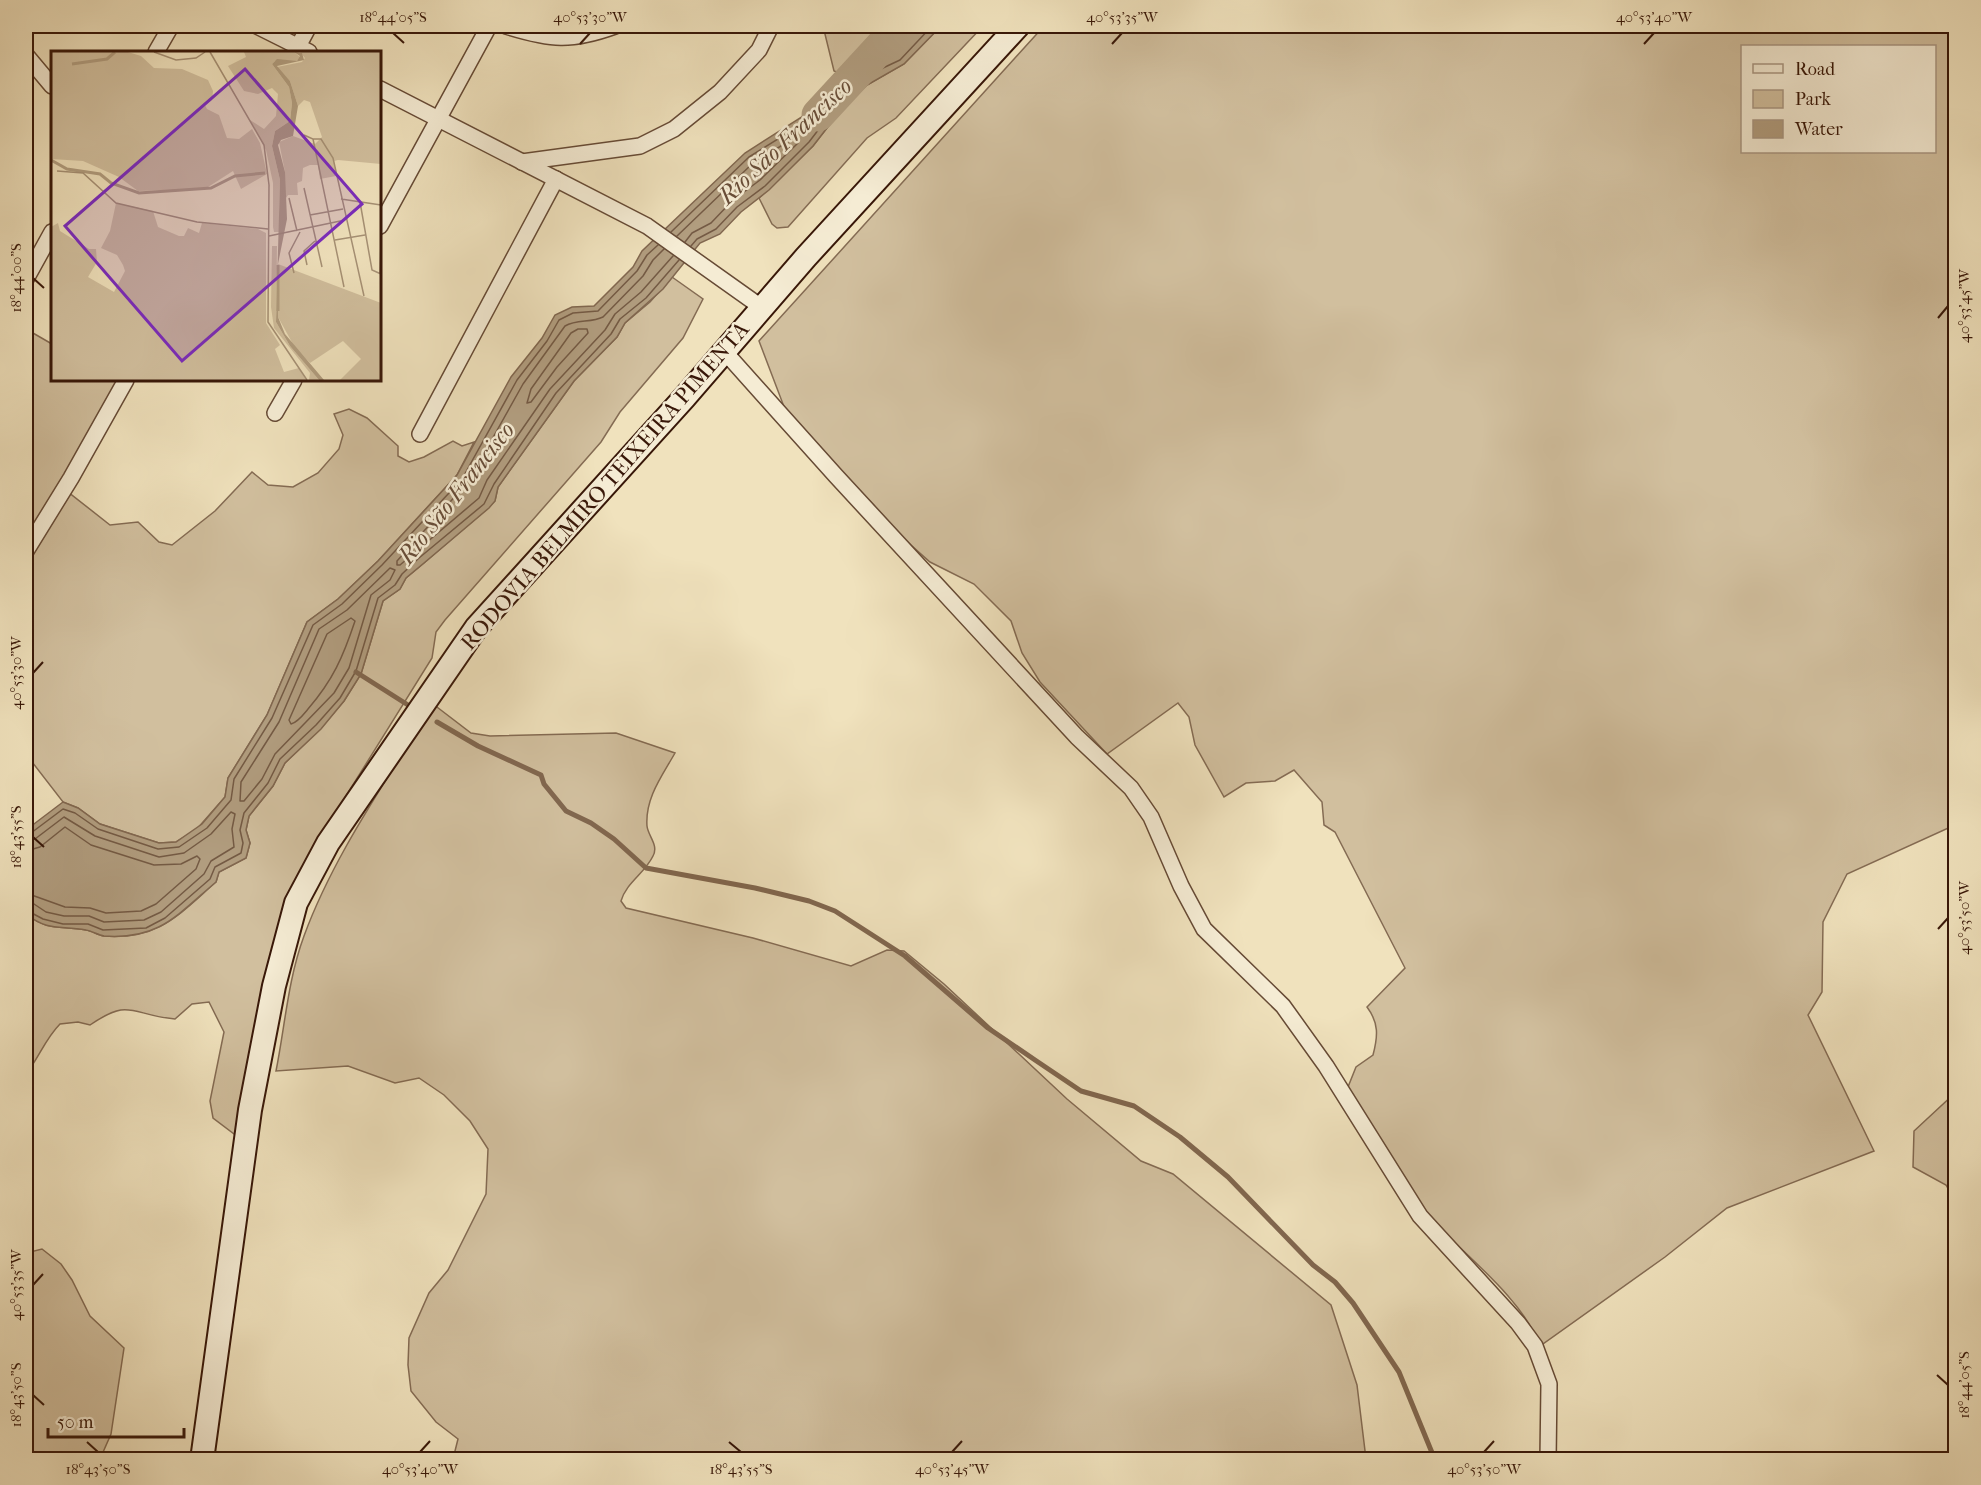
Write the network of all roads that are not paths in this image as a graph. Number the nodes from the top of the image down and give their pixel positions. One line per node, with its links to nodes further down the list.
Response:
1 (171, 26): 10 (street)
2 (257, 26): 9 (street)
3 (309, 26): 9 (street)
4 (489, 26): 14 (street)
5 (506, 26): 6 (street)
6 (615, 26)
7 (771, 26): 15 (street)
8 (1018, 26): 20 (main road, RODOVIA BELMIRO TEIXEIRA PIMENTA)
9 (300, 50)
10 (157, 51)
11 (26, 55): 12 (street)
12 (51, 85)
13 (381, 90): 14 (street)
14 (439, 119): 15 (street); 17 (street)
15 (522, 162): 16 (street)
16 (556, 179): 20 (street); 25 (street)
17 (381, 218)
18 (51, 234): 19 (street)
19 (26, 279)
20 (761, 307): 21 (main road, RODOVIA BELMIRO TEIXEIRA PIMENTA)
21 (724, 351): 27 (main road, RODOVIA BELMIRO TEIXEIRA PIMENTA); 28 (street)
22 (125, 381): 26 (street)
23 (293, 381): 24 (street)
24 (275, 413)
25 (420, 434)
26 (26, 551)
27 (201, 1460)
28 (1548, 1460)

